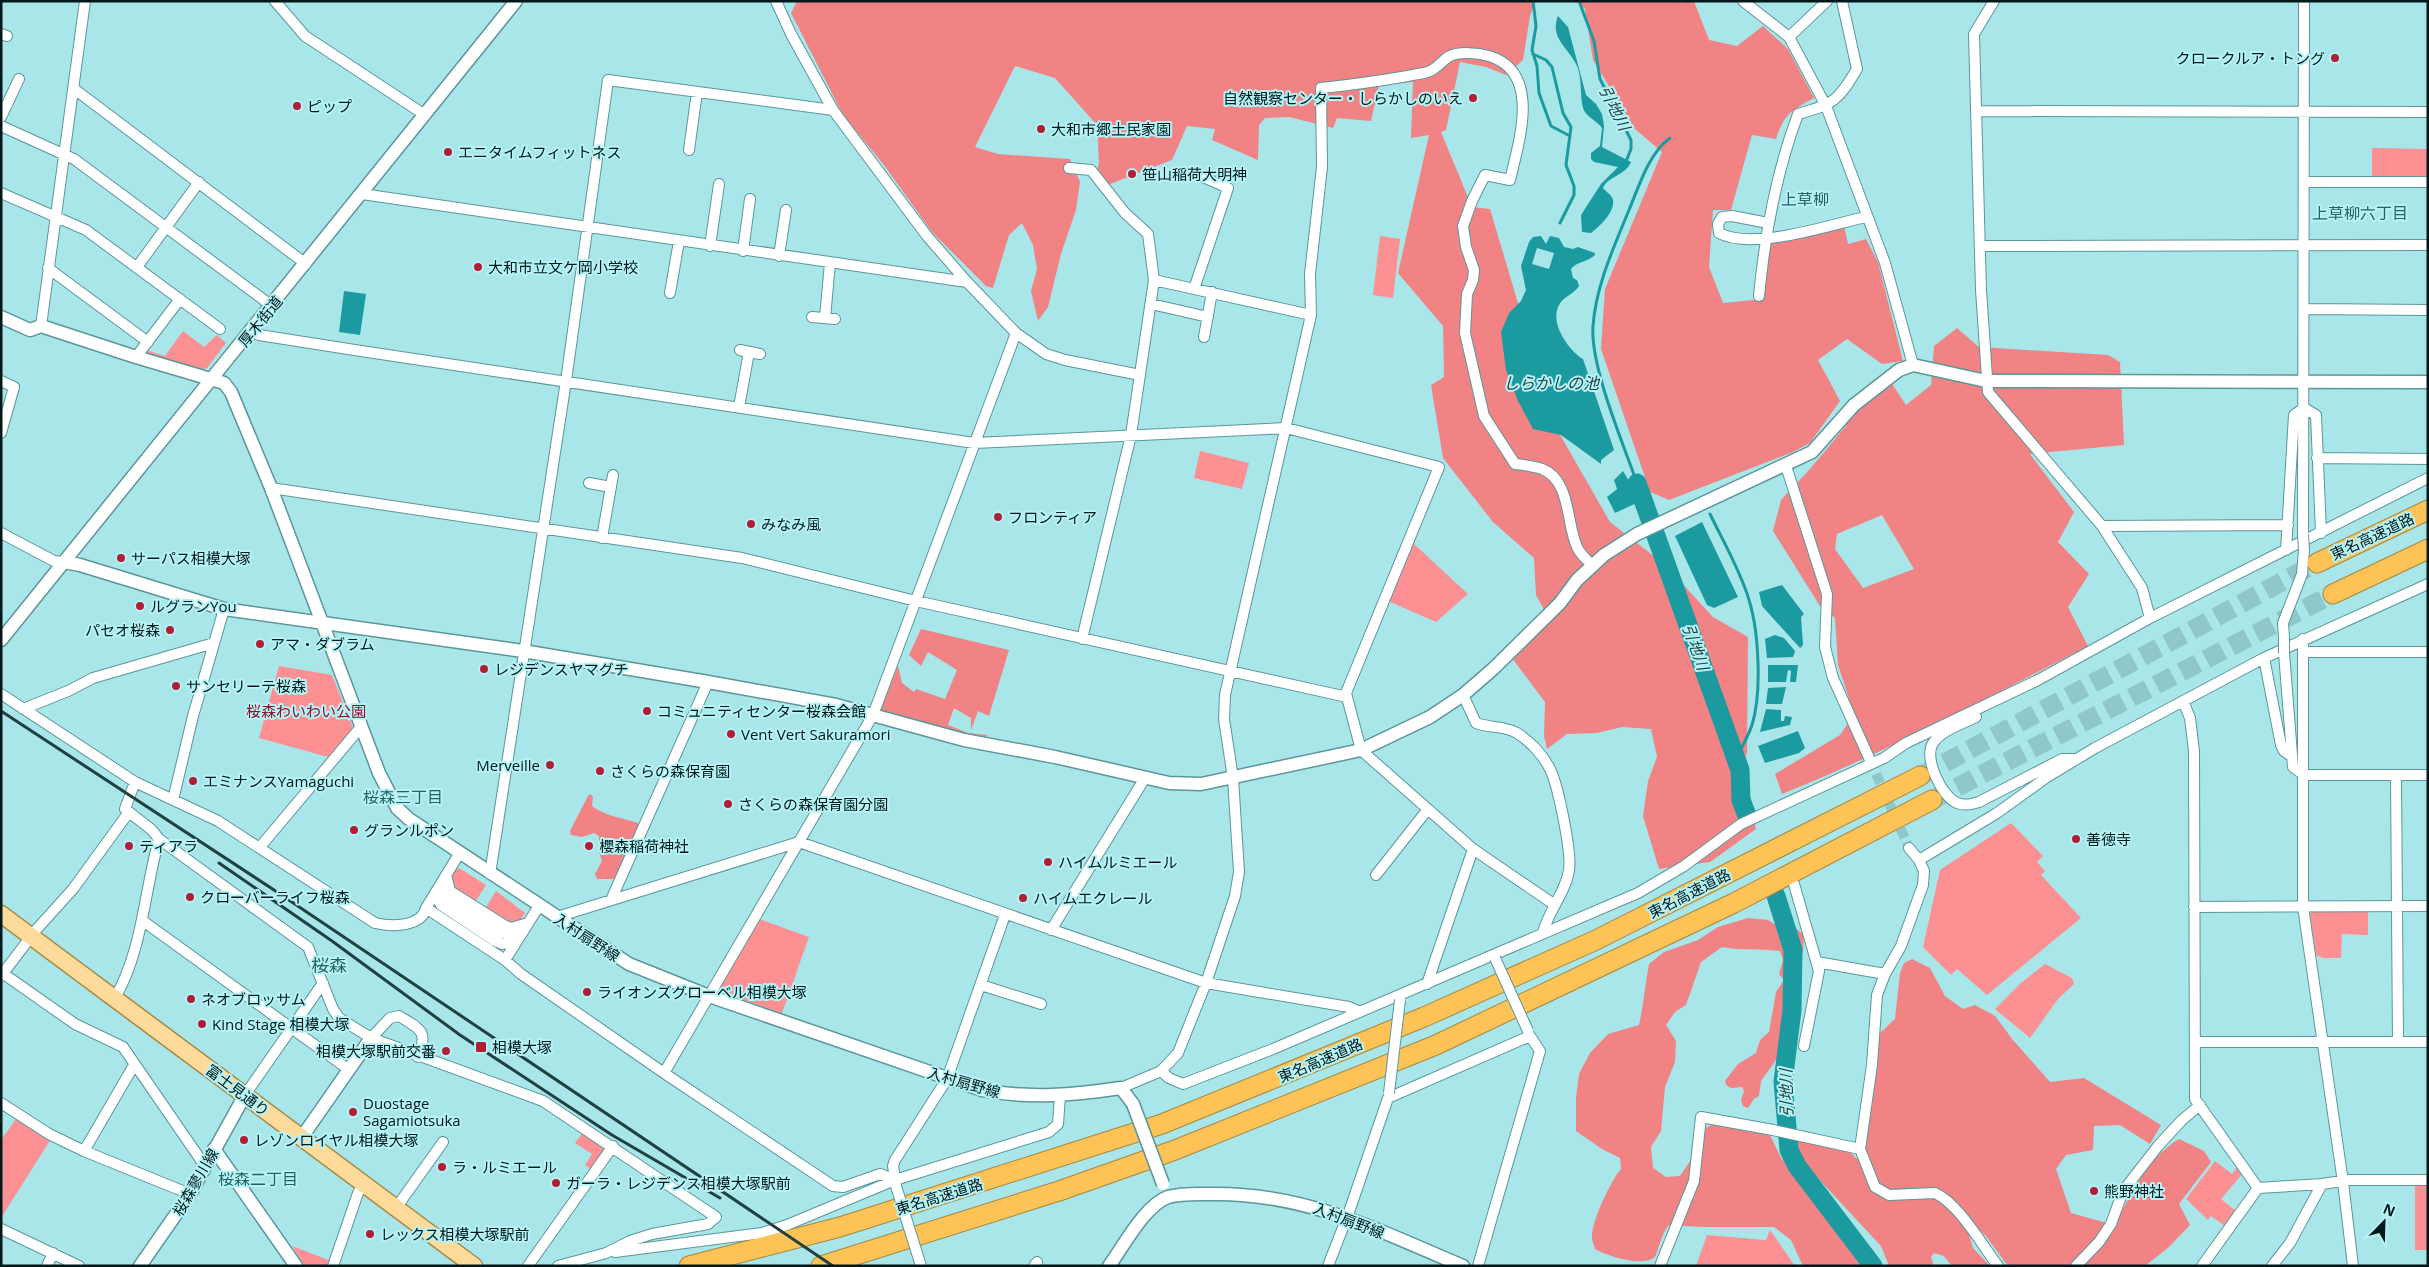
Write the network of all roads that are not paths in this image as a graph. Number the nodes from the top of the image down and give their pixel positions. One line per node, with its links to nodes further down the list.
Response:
1 (85, 1): 12 (street)
2 (275, 1): 19 (street)
3 (516, 1): 19 (street, 厚木街道)
4 (776, 1): 15 (street)
5 (1743, 1): 10 (street)
6 (1827, 1): 10 (street)
7 (1842, 1): 14 (street)
8 (1994, 1): 16 (street)
9 (2304, 1): 17 (street)
10 (1789, 37): 14 (street)
11 (19, 79): 20 (street)
12 (73, 88): 23 (street); 26 (street)
13 (697, 92): 15 (street); 22 (street); 38 (street)
14 (1826, 106): 34 (street); 36 (street)
15 (833, 110): 52 (street)
16 (1977, 112): 17 (street); 44 (street)
17 (2304, 112): 18 (street); 27 (street)
18 (2428, 112)
19 (425, 115): 31 (street, 厚木街道)
20 (1, 117)
21 (1, 126): 23 (street)
22 (689, 150)
23 (65, 154): 35 (street); 37 (street)
24 (1069, 168): 51 (street)
25 (1201, 176): 53 (street)
26 (200, 182): 37 (street); 48 (street)
27 (2304, 182): 28 (street); 41 (street)
28 (2428, 182)
29 (718, 184): 43 (street)
30 (1, 193): 35 (street)
31 (362, 194): 38 (street); 48 (street, 厚木街道)
32 (750, 199): 45 (street)
33 (786, 210): 46 (street)
34 (1866, 217): 39 (street); 74 (street)
35 (56, 218): 49 (street); 50 (street)
36 (1768, 223): 39 (street); 39 (street)
37 (167, 226): 49 (street); 59 (street)
38 (586, 228): 40 (street); 78 (street)
39 (1764, 240): 56 (street)
40 (679, 241): 43 (street); 55 (street)
41 (2305, 245): 42 (street); 44 (street); 60 (street)
42 (2428, 245)
43 (710, 246): 45 (street)
44 (1980, 246): 79 (street)
45 (743, 250): 46 (street)
46 (779, 256): 47 (street)
47 (830, 263): 52 (street); 65 (street)
48 (306, 264): 59 (street, 厚木街道)
49 (137, 267): 57 (street)
50 (48, 268): 66 (street); 71 (street)
51 (1154, 280): 53 (street); 58 (street)
52 (967, 282): 69 (street)
53 (1194, 289): 54 (street)
54 (1212, 292): 62 (street); 63 (street)
55 (670, 293)
56 (1759, 296)
57 (180, 299): 67 (street); 71 (street)
58 (1151, 304): 63 (street); 75 (street)
59 (272, 306): 68 (street, 厚木街道)
60 (2305, 309): 61 (street); 80 (street)
61 (2428, 310)
62 (1311, 315): 84 (street); 107 (street)
63 (1208, 316): 70 (street)
64 (1, 317): 66 (street)
65 (812, 317)
66 (36, 328): 73 (street)
67 (220, 329)
68 (251, 332): 76 (street, 厚木街道); 78 (street)
69 (1016, 332): 75 (street); 87 (street)
70 (1204, 337)
71 (148, 342): 73 (street)
72 (760, 354): 82 (street)
73 (136, 357): 76 (street)
74 (1913, 365): 79 (street); 90 (street)
75 (1140, 375): 86 (street)
76 (213, 379): 95 (street, 入村扇野線); 106 (street, 厚木街道)
77 (1, 381): 85 (street)
78 (566, 381): 82 (street); 99 (street)
79 (1986, 381): 80 (street); 98 (street)
80 (2304, 382): 81 (street); 83 (street)
81 (2428, 382)
82 (739, 407): 87 (street)
83 (2304, 408): 88 (street); 97 (street); 105 (street, bridge)
84 (1286, 428): 86 (street); 122 (street); 127 (street)
85 (1, 433)
86 (1131, 435): 87 (street); 114 (street)
87 (974, 443): 110 (street)
88 (2317, 458): 89 (street); 101 (street)
89 (2428, 458)
90 (1786, 466): 107 (street); 135 (street)
91 (613, 475): 94 (street)
92 (2428, 478): 101 (street)
93 (589, 484): 94 (street)
94 (611, 487): 102 (street)
95 (271, 488): 99 (street); 113 (street, 入村扇野線)
96 (2428, 510): 105 (highway, 東名高速道路)
97 (2288, 525): 98 (street); 104 (street)
98 (2102, 526): 112 (street)
99 (542, 528): 102 (street); 118 (street)
100 (1, 533): 106 (street)
101 (2321, 533): 104 (street)
102 (602, 538): 110 (street)
103 (2428, 549): 109 (highway)
104 (2286, 550): 112 (street)
105 (2310, 556): 133 (street, bridge)
106 (64, 562): 111 (street); 115 (street, 厚木街道)
107 (1592, 565): 126 (street)
108 (2428, 584): 116 (street)
109 (2333, 594)
110 (916, 601): 114 (street); 130 (street)
111 (224, 609): 113 (street); 117 (street)
112 (2150, 618): 124 (street)
113 (321, 621): 118 (street); 131 (street, 入村扇野線)
114 (1082, 639): 122 (street)
115 (1, 640)
116 (2304, 640): 119 (street); 121 (street)
117 (214, 643): 129 (street); 143 (street)
118 (524, 651): 123 (street); 154 (street)
119 (2304, 652): 120 (street); 136 (street)
120 (2428, 652)
121 (2264, 658): 128 (street); 133 (street)
122 (1232, 670): 127 (street); 141 (street)
123 (708, 682): 130 (street); 158 (street)
124 (2011, 692): 134 (street); 172 (street)
125 (1, 694): 129 (street)
126 (1463, 695): 132 (street); 159 (street)
127 (1347, 697): 132 (street)
128 (2183, 701): 134 (street); 163 (street)
129 (23, 709): 142 (street)
130 (873, 715): 140 (street); 148 (street)
131 (360, 728): 149 (street); 152 (street, 入村扇野線)
132 (1361, 750): 141 (street); 145 (street)
133 (2291, 756): 136 (street)
134 (2077, 758): 153 (street)
135 (1870, 760)
136 (2304, 775): 137 (street); 164 (street)
137 (2396, 775): 138 (street); 161 (street)
138 (2428, 775)
139 (1920, 776): 236 (highway, 東名高速道路)
140 (1145, 778): 141 (street); 170 (street)
141 (1233, 778): 180 (street)
142 (135, 782): 143 (street); 146 (street)
143 (172, 800): 149 (street)
144 (1932, 800): 237 (highway, 東名高速道路)
145 (1428, 809): 151 (street); 155 (street)
146 (129, 812): 147 (street); 173 (street)
147 (159, 839): 169 (street); 179 (street)
148 (800, 842): 158 (street); 167 (street); 183 (street)
149 (260, 847): 165 (street)
150 (1909, 848): 153 (street)
151 (1474, 849): 159 (street); 182 (street)
152 (459, 854): 154 (street, 入村扇野線); 156 (street)
153 (1919, 860): 178 (street)
154 (490, 874): 160 (street, 入村扇野線)
155 (1376, 875)
156 (441, 883): 165 (street); 171 (street); 171 (street)
157 (1794, 884): 176 (street)
158 (611, 900): 168 (street)
159 (1554, 905): 172 (street)
160 (539, 906): 168 (street, 入村扇野線); 171 (street)
161 (2397, 906): 162 (street); 164 (street); 193 (street)
162 (2428, 906)
163 (2194, 907): 164 (street); 191 (street)
164 (2303, 907): 192 (street)
165 (426, 908): 175 (street)
166 (1, 914): 173 (main road, 富士見通り)
167 (1005, 915): 170 (street); 181 (street)
168 (557, 917): 183 (street, 入村扇野線)
169 (143, 921): 185 (street); 188 (street)
170 (1051, 930): 180 (street)
171 (523, 932): 175 (street)
172 (1543, 933): 174 (street)
173 (31, 937): 177 (street); 185 (main road, 富士見通り)
174 (1494, 956): 182 (street); 189 (street, bridge)
175 (505, 960): 200 (street)
176 (1817, 962): 178 (street); 195 (street)
177 (2, 974): 197 (street)
178 (1885, 974): 212 (street)
179 (323, 983): 188 (street); 190 (street)
180 (1206, 983): 187 (street); 199 (street)
181 (981, 984): 186 (street); 201 (street)
182 (1427, 984): 184 (street)
183 (709, 996): 200 (street); 201 (street, 入村扇野線)
184 (1400, 997): 187 (street); 205 (street, bridge)
185 (115, 998): 203 (main road, 富士見通り)
186 (1040, 1004)
187 (1360, 1012): 199 (street)
188 (292, 1029): 198 (street); 203 (street)
189 (1529, 1033): 205 (street); 242 (street)
190 (371, 1038): 196 (street); 196 (street); 198 (street)
191 (2195, 1042): 192 (street); 207 (street)
192 (2323, 1042): 193 (street); 216 (street)
193 (2398, 1042): 194 (street)
194 (2428, 1042)
195 (1804, 1046)
196 (418, 1056): 210 (street)
197 (134, 1065): 213 (street); 214 (street)
198 (348, 1069): 208 (street)
199 (1161, 1071): 202 (street)
200 (664, 1073): 217 (street)
201 (947, 1079): 204 (street, 入村扇野線); 217 (street)
202 (1122, 1088): 204 (street, 入村扇野線); 222 (street, bridge)
203 (245, 1095): 208 (main road, 富士見通り); 211 (street, 桜森蓼川線)
204 (1060, 1096): 217 (street)
205 (1388, 1096): 224 (street)
206 (1, 1103): 213 (street)
207 (2200, 1105): 220 (street); 245 (street)
208 (302, 1137): 218 (main road, 富士見通り)
209 (443, 1142): 223 (street)
210 (613, 1146): 227 (street); 234 (street)
211 (214, 1149): 214 (street, 桜森蓼川線); 231 (street)
212 (1860, 1149): 243 (street); 244 (street)
213 (84, 1151): 221 (street)
214 (205, 1166): 221 (street, 桜森蓼川線)
215 (2428, 1180): 216 (street)
216 (2343, 1182): 219 (street); 248 (street)
217 (896, 1183): 227 (street); 238 (street, bridge)
218 (364, 1184): 223 (main road, 富士見通り); 232 (street)
219 (2322, 1184): 220 (street); 247 (street)
220 (2258, 1188): 246 (street)
221 (190, 1194): 230 (street, 桜森蓼川線)
222 (1168, 1197): 224 (street, 入村扇野線); 239 (street)
223 (396, 1208): 233 (main road, 富士見通り)
224 (1347, 1217): 240 (street); 241 (street, 入村扇野線)
225 (1, 1229): 226 (street)
226 (53, 1253): 228 (street); 229 (street)
227 (606, 1253): 235 (street)
228 (47, 1266)
229 (79, 1266)
230 (140, 1266)
231 (296, 1266)
232 (333, 1266)
233 (474, 1266)
234 (528, 1266)
235 (558, 1266)
236 (689, 1266)
237 (821, 1266)
238 (921, 1266)
239 (1109, 1266)
240 (1328, 1266)
241 (1463, 1266)
242 (1478, 1266)
243 (1660, 1266)
244 (1998, 1266)
245 (2076, 1266)
246 (2202, 1266)
247 (2272, 1266)
248 (2352, 1266)

